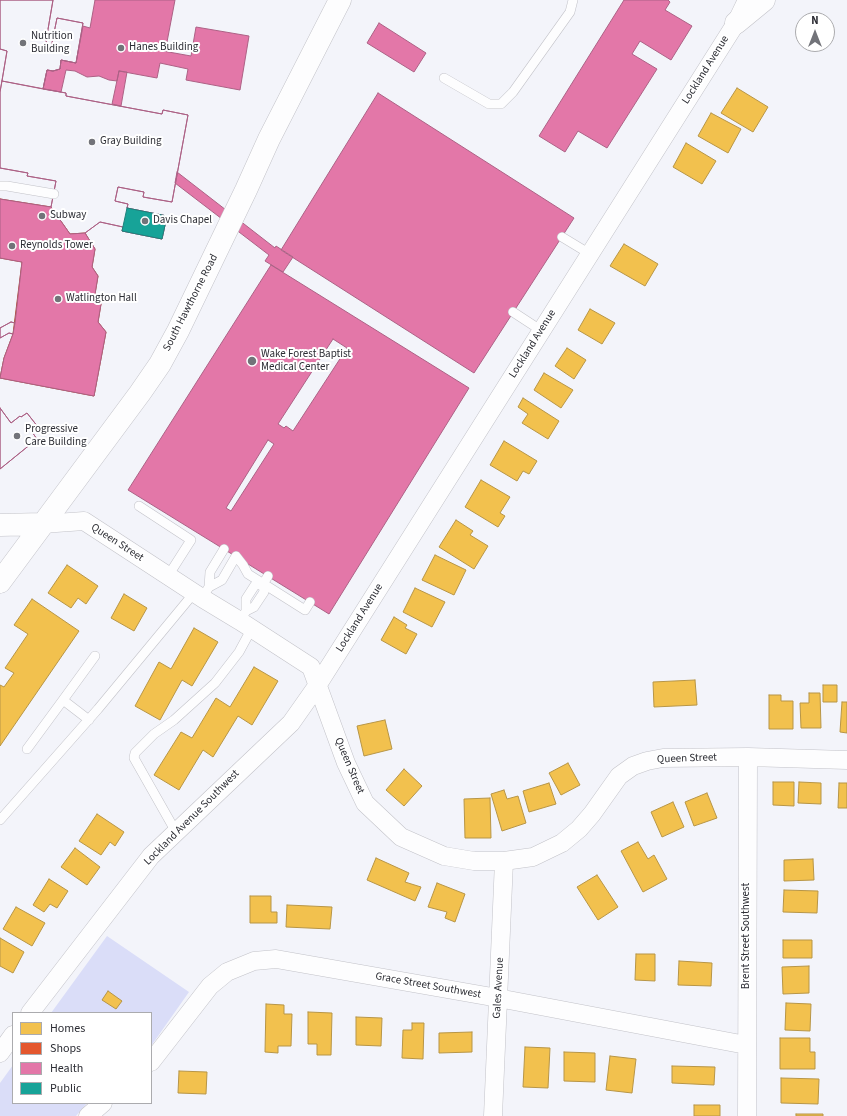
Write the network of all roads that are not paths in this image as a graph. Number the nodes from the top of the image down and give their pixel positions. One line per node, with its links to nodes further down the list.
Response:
1 (340, 0): 14 (main road, South Hawthorne Road)
2 (573, 0): 6 (lane)
3 (746, 0): 5 (street, Lockland Avenue)
4 (764, 0): 5 (main road)
5 (736, 23): 10 (street, Lockland Avenue)
6 (444, 78)
7 (0, 186): 8 (lane)
8 (54, 194)
9 (562, 237): 10 (lane)
10 (590, 254): 12 (street, Lockland Avenue)
11 (513, 312): 12 (lane)
12 (542, 331): 26 (street, Lockland Avenue)
13 (139, 506): 17 (lane)
14 (42, 524): 15 (main road, Queen Street); 19 (street, Queen Street); 21 (main road, South Hawthorne Road)
15 (0, 525)
16 (188, 527): 17 (lane)
17 (187, 538): 19 (lane)
18 (224, 549): 22 (lane)
19 (168, 576): 22 (street, Queen Street)
20 (266, 580): 22 (lane); 23 (lane); 24 (lane)
21 (0, 582)
22 (202, 592): 24 (street, Queen Street); 28 (lane)
23 (310, 602)
24 (246, 620): 26 (street, Queen Street); 33 (lane)
25 (95, 656): 27 (lane)
26 (317, 686): 33 (street, Lockland Avenue Southwest); 34 (street, Queen Street)
27 (63, 700): 28 (lane); 29 (lane)
28 (89, 720): 32 (lane)
29 (27, 749)
30 (748, 757): 31 (street, Queen Street); 34 (street, Queen Street); 38 (street, Brent Street Southwest)
31 (847, 760)
32 (0, 820)
33 (176, 832): 36 (street, Lockland Avenue Southwest)
34 (504, 861): 35 (street, Gales Avenue)
35 (498, 998): 38 (street, Grace Street Southwest); 40 (street, Grace Street Southwest); 43 (street, Gales Avenue)
36 (31, 1012)
37 (12, 1036): 39 (street)
38 (746, 1045): 44 (street, Brent Street Southwest)
39 (0, 1053)
40 (152, 1061)
41 (102, 1104): 42 (street)
42 (88, 1116)
43 (493, 1116)
44 (747, 1116)

